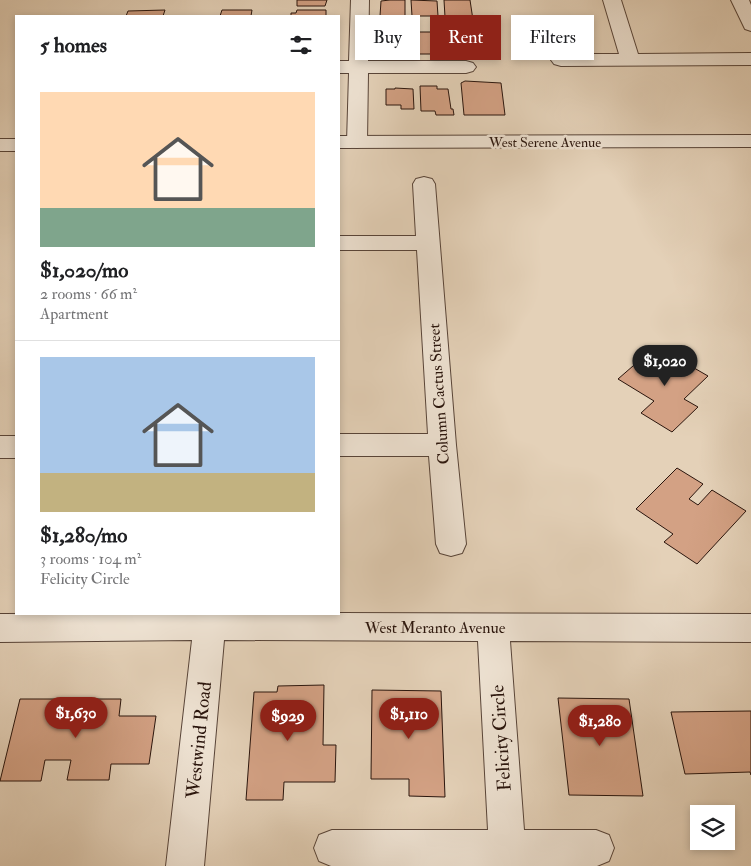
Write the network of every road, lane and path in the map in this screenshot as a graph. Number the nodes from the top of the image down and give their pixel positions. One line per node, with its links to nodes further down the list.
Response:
1 (360, 0): 9 (street)
2 (612, 0): 7 (street)
3 (740, 0): 4 (street)
4 (751, 25)
5 (751, 59): 7 (street)
6 (594, 60): 7 (street)
7 (630, 60)
8 (340, 67): 9 (street)
9 (358, 67): 10 (street); 12 (street)
10 (466, 67)
11 (751, 141): 12 (street, West Serene Avenue)
12 (348, 142)
13 (0, 145): 14 (street)
14 (15, 145)
15 (424, 184): 17 (street, Column Cactus Street)
16 (340, 243): 17 (street)
17 (426, 243): 19 (street, Column Cactus Street)
18 (340, 445): 19 (street)
19 (442, 445): 22 (street, Column Cactus Street)
20 (0, 447): 21 (street)
21 (15, 447)
22 (451, 544)
23 (211, 620): 24 (street, West Meranto Avenue); 25 (street, West Meranto Avenue); 30 (street, Westwind Road)
24 (493, 627): 26 (street, West Meranto Avenue); 28 (street, Felicity Circle)
25 (0, 628)
26 (751, 628)
27 (332, 848): 28 (street)
28 (507, 848): 29 (street)
29 (596, 848)
30 (185, 866)

